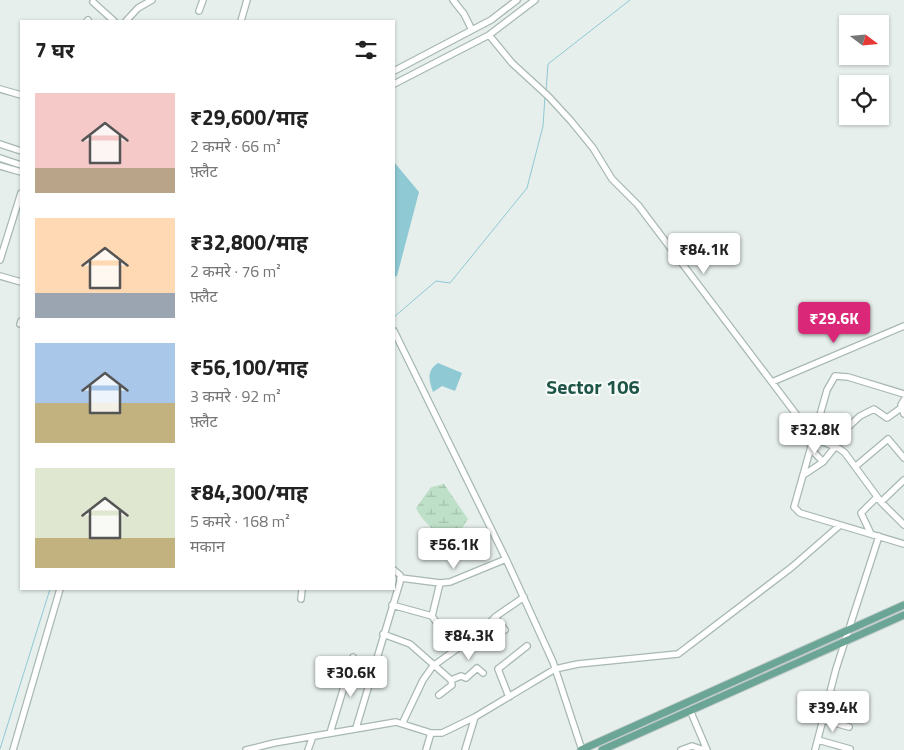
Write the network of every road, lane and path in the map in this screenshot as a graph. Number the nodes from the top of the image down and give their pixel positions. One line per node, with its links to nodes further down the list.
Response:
1 (152, 0): 11 (street)
2 (203, 0): 9 (street)
3 (239, 0): 7 (street)
4 (452, 0): 13 (street)
5 (517, 0): 13 (street)
6 (535, 0): 14 (street)
7 (247, 1): 12 (street)
8 (93, 2): 10 (street)
9 (199, 11)
10 (113, 20)
11 (127, 20)
12 (241, 20)
13 (472, 30): 15 (street)
14 (489, 35): 16 (street); 33 (street)
15 (395, 70)
16 (395, 83)
17 (0, 89): 18 (street)
18 (20, 95)
19 (0, 144): 20 (street)
20 (20, 151)
21 (0, 158): 22 (street)
22 (20, 165)
23 (0, 166): 24 (street)
24 (20, 172)
25 (20, 196): 27 (street)
26 (0, 229): 27 (street)
27 (8, 231): 28 (street)
28 (0, 260)
29 (0, 276): 30 (street)
30 (20, 282)
31 (904, 326): 33 (street)
32 (395, 332): 51 (street)
33 (772, 382): 37 (street)
34 (904, 394): 37 (street)
35 (904, 400): 36 (street)
36 (903, 411): 38 (street)
37 (814, 438): 38 (street); 39 (street)
38 (833, 446): 41 (street); 42 (street)
39 (810, 450): 41 (street); 43 (street)
40 (904, 458): 42 (street)
41 (823, 462): 43 (street)
42 (856, 466): 45 (street)
43 (805, 474): 47 (street)
44 (904, 480): 45 (street)
45 (879, 500): 46 (street); 48 (street)
46 (904, 525)
47 (839, 526): 48 (street); 72 (street)
48 (871, 534): 49 (street)
49 (879, 536): 50 (street); 64 (street)
50 (904, 544)
51 (506, 559): 54 (street); 57 (street)
52 (395, 571): 53 (street)
53 (401, 578): 54 (street); 59 (street)
54 (440, 584): 62 (street)
55 (60, 590): 88 (street)
56 (302, 590): 58 (street)
57 (524, 597): 63 (street); 72 (street)
58 (301, 599)
59 (392, 605): 62 (street); 66 (street)
60 (904, 605): 64 (main road)
61 (904, 615): 67 (main road)
62 (432, 616): 69 (street)
63 (495, 617): 65 (street); 69 (street)
64 (850, 629): 67 (street); 93 (main road)
65 (505, 630)
66 (383, 634): 71 (street); 82 (street)
67 (847, 639): 77 (main road); 79 (street)
68 (527, 646): 76 (street)
69 (454, 649): 71 (street)
70 (353, 657): 83 (street)
71 (433, 666): 74 (street); 80 (street)
72 (556, 669): 76 (street); 93 (street)
73 (483, 673): 74 (street)
74 (451, 680): 75 (street)
75 (439, 696)
76 (509, 697): 78 (street)
77 (690, 710): 94 (main road); 96 (street)
78 (475, 717): 84 (street); 92 (street)
79 (824, 720): 81 (street); 86 (street)
80 (403, 722): 82 (street); 84 (street)
81 (848, 727)
82 (356, 728): 83 (street)
83 (330, 733): 85 (street)
84 (432, 733): 91 (street)
85 (313, 736): 89 (street); 90 (street)
86 (818, 740): 87 (street); 97 (street)
87 (850, 749)
88 (13, 750)
89 (246, 750)
90 (308, 750)
91 (426, 750)
92 (465, 750)
93 (581, 750)
94 (602, 750)
95 (681, 750): 96 (street)
96 (705, 750)
97 (815, 750)

